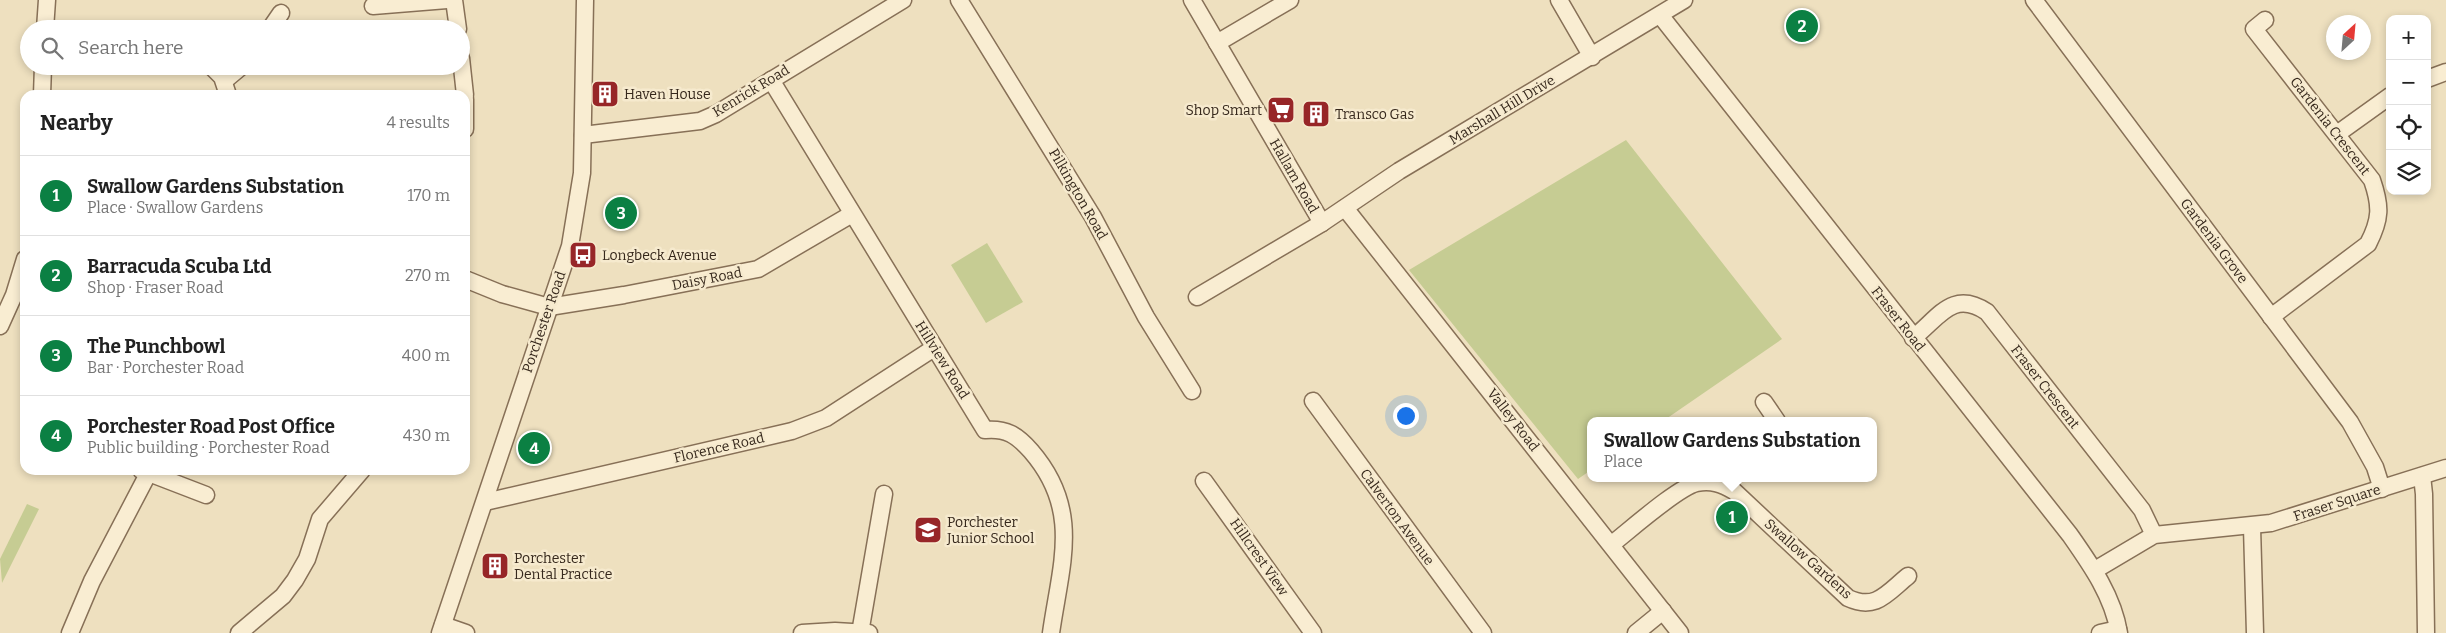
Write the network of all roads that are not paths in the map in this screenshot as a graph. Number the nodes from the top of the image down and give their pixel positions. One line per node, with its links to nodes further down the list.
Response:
1 (47, 0): 15 (street)
2 (447, 0): 12 (street)
3 (454, 0): 17 (street)
4 (585, 0): 33 (street, Porchester Road)
5 (903, 0): 27 (street, Kenrick Road)
6 (959, 0): 45 (street, Pilkington Road)
7 (1192, 0): 19 (street, Hallam Road)
8 (1290, 0): 19 (street)
9 (1559, 0): 20 (street)
10 (1684, 0): 14 (street, Marshall Hill Drive)
11 (2034, 0): 41 (street, Gardenia Grove)
12 (373, 6)
13 (281, 12): 16 (street)
14 (1660, 15): 20 (street, Marshall Hill Drive); 43 (street, Fraser Road)
15 (46, 20)
16 (276, 20)
17 (457, 20)
18 (2265, 20): 32 (street, Gardenia Crescent)
19 (1217, 43): 36 (street, Hallam Road)
20 (1592, 57): 34 (street, Marshall Hill Drive)
21 (2446, 72): 26 (street)
22 (43, 75): 29 (street)
23 (217, 75): 28 (street)
24 (235, 75): 28 (street)
25 (463, 75): 30 (street)
26 (2431, 78)
27 (771, 80): 33 (street, Kenrick Road); 35 (street, Hillview Road)
28 (226, 88)
29 (42, 90)
30 (464, 90)
31 (2386, 99): 32 (street)
32 (2337, 134): 41 (street, Gardenia Crescent)
33 (583, 135): 40 (street, Porchester Road)
34 (1345, 208): 36 (street, Marshall Hill Drive); 62 (street, Valley Road)
35 (852, 214): 40 (street, Daisy Road); 44 (street, Hillview Road)
36 (1322, 223): 39 (street, Marshall Hill Drive)
37 (20, 275): 42 (street)
38 (470, 281): 40 (street)
39 (1197, 297)
40 (549, 307): 59 (street, Porchester Road)
41 (2271, 317): 56 (street, Gardenia Grove)
42 (0, 326)
43 (1913, 338): 61 (street, Fraser Crescent); 63 (street, Fraser Road)
44 (934, 348): 59 (street, Florence Road); 73 (street, Hillview Road)
45 (1192, 391)
46 (1313, 401): 75 (street, Calverton Avenue)
47 (1764, 402): 48 (street)
48 (1774, 417)
49 (2446, 468): 53 (street, Fraser Square)
50 (144, 475): 68 (street)
51 (153, 475): 58 (street)
52 (358, 475): 69 (street)
53 (2422, 476): 56 (street, Fraser Square); 80 (street)
54 (1204, 481): 74 (street, Hillcrest View)
55 (1737, 484): 62 (street, Swallow Gardens); 64 (street, Swallow Gardens)
56 (2382, 489): 60 (street, Fraser Square)
57 (884, 494): 72 (street)
58 (206, 495)
59 (485, 502): 66 (street, Porchester Road)
60 (2252, 527): 61 (street, Fraser Square); 79 (street)
61 (2154, 535): 63 (street, Fraser Square)
62 (1612, 544): 65 (street, Valley Road)
63 (2095, 570): 67 (street, Fraser Road)
64 (1908, 576)
65 (1663, 611): 76 (street); 77 (street, Valley Road)
66 (442, 629): 70 (street)
67 (2119, 631): 78 (street)
68 (70, 633)
69 (239, 633)
70 (466, 633)
71 (802, 633): 72 (street)
72 (863, 633)
73 (1050, 633)
74 (1313, 633)
75 (1483, 633)
76 (1636, 633)
77 (1680, 633)
78 (2100, 633)
79 (2255, 633)
80 (2426, 633)

